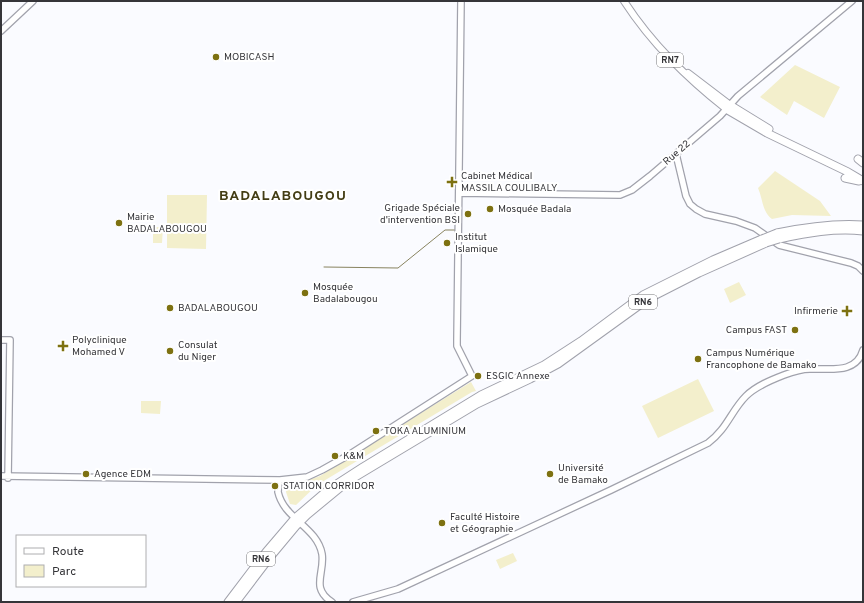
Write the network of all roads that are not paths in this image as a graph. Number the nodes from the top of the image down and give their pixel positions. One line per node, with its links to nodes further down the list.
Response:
1 (33, 1): 6 (street)
2 (461, 1): 12 (street)
3 (624, 1): 7 (main road, RN7)
4 (628, 1): 7 (main road, RN7)
5 (852, 1): 7 (street, Rue 22)
6 (1, 31)
7 (728, 107): 8 (street, Rue 22); 9 (highway, RN7); 11 (highway, RN7)
8 (676, 154): 12 (street, Rue 22); 16 (street)
9 (863, 175)
10 (845, 178): 11 (highway)
11 (863, 182)
12 (459, 194): 22 (street)
13 (863, 225): 15 (highway, RN6)
14 (863, 231): 15 (highway, RN6)
15 (778, 236): 23 (highway, RN6, bridge)
16 (863, 271)
17 (1, 340): 20 (street)
18 (863, 350): 27 (street)
19 (1, 476): 20 (street)
20 (8, 477): 21 (street); 22 (street)
21 (1, 479)
22 (280, 480): 23 (street)
23 (297, 520): 24 (highway, RN6); 25 (highway, RN6); 26 (street)
24 (228, 602)
25 (236, 602)
26 (332, 602)
27 (353, 602)

